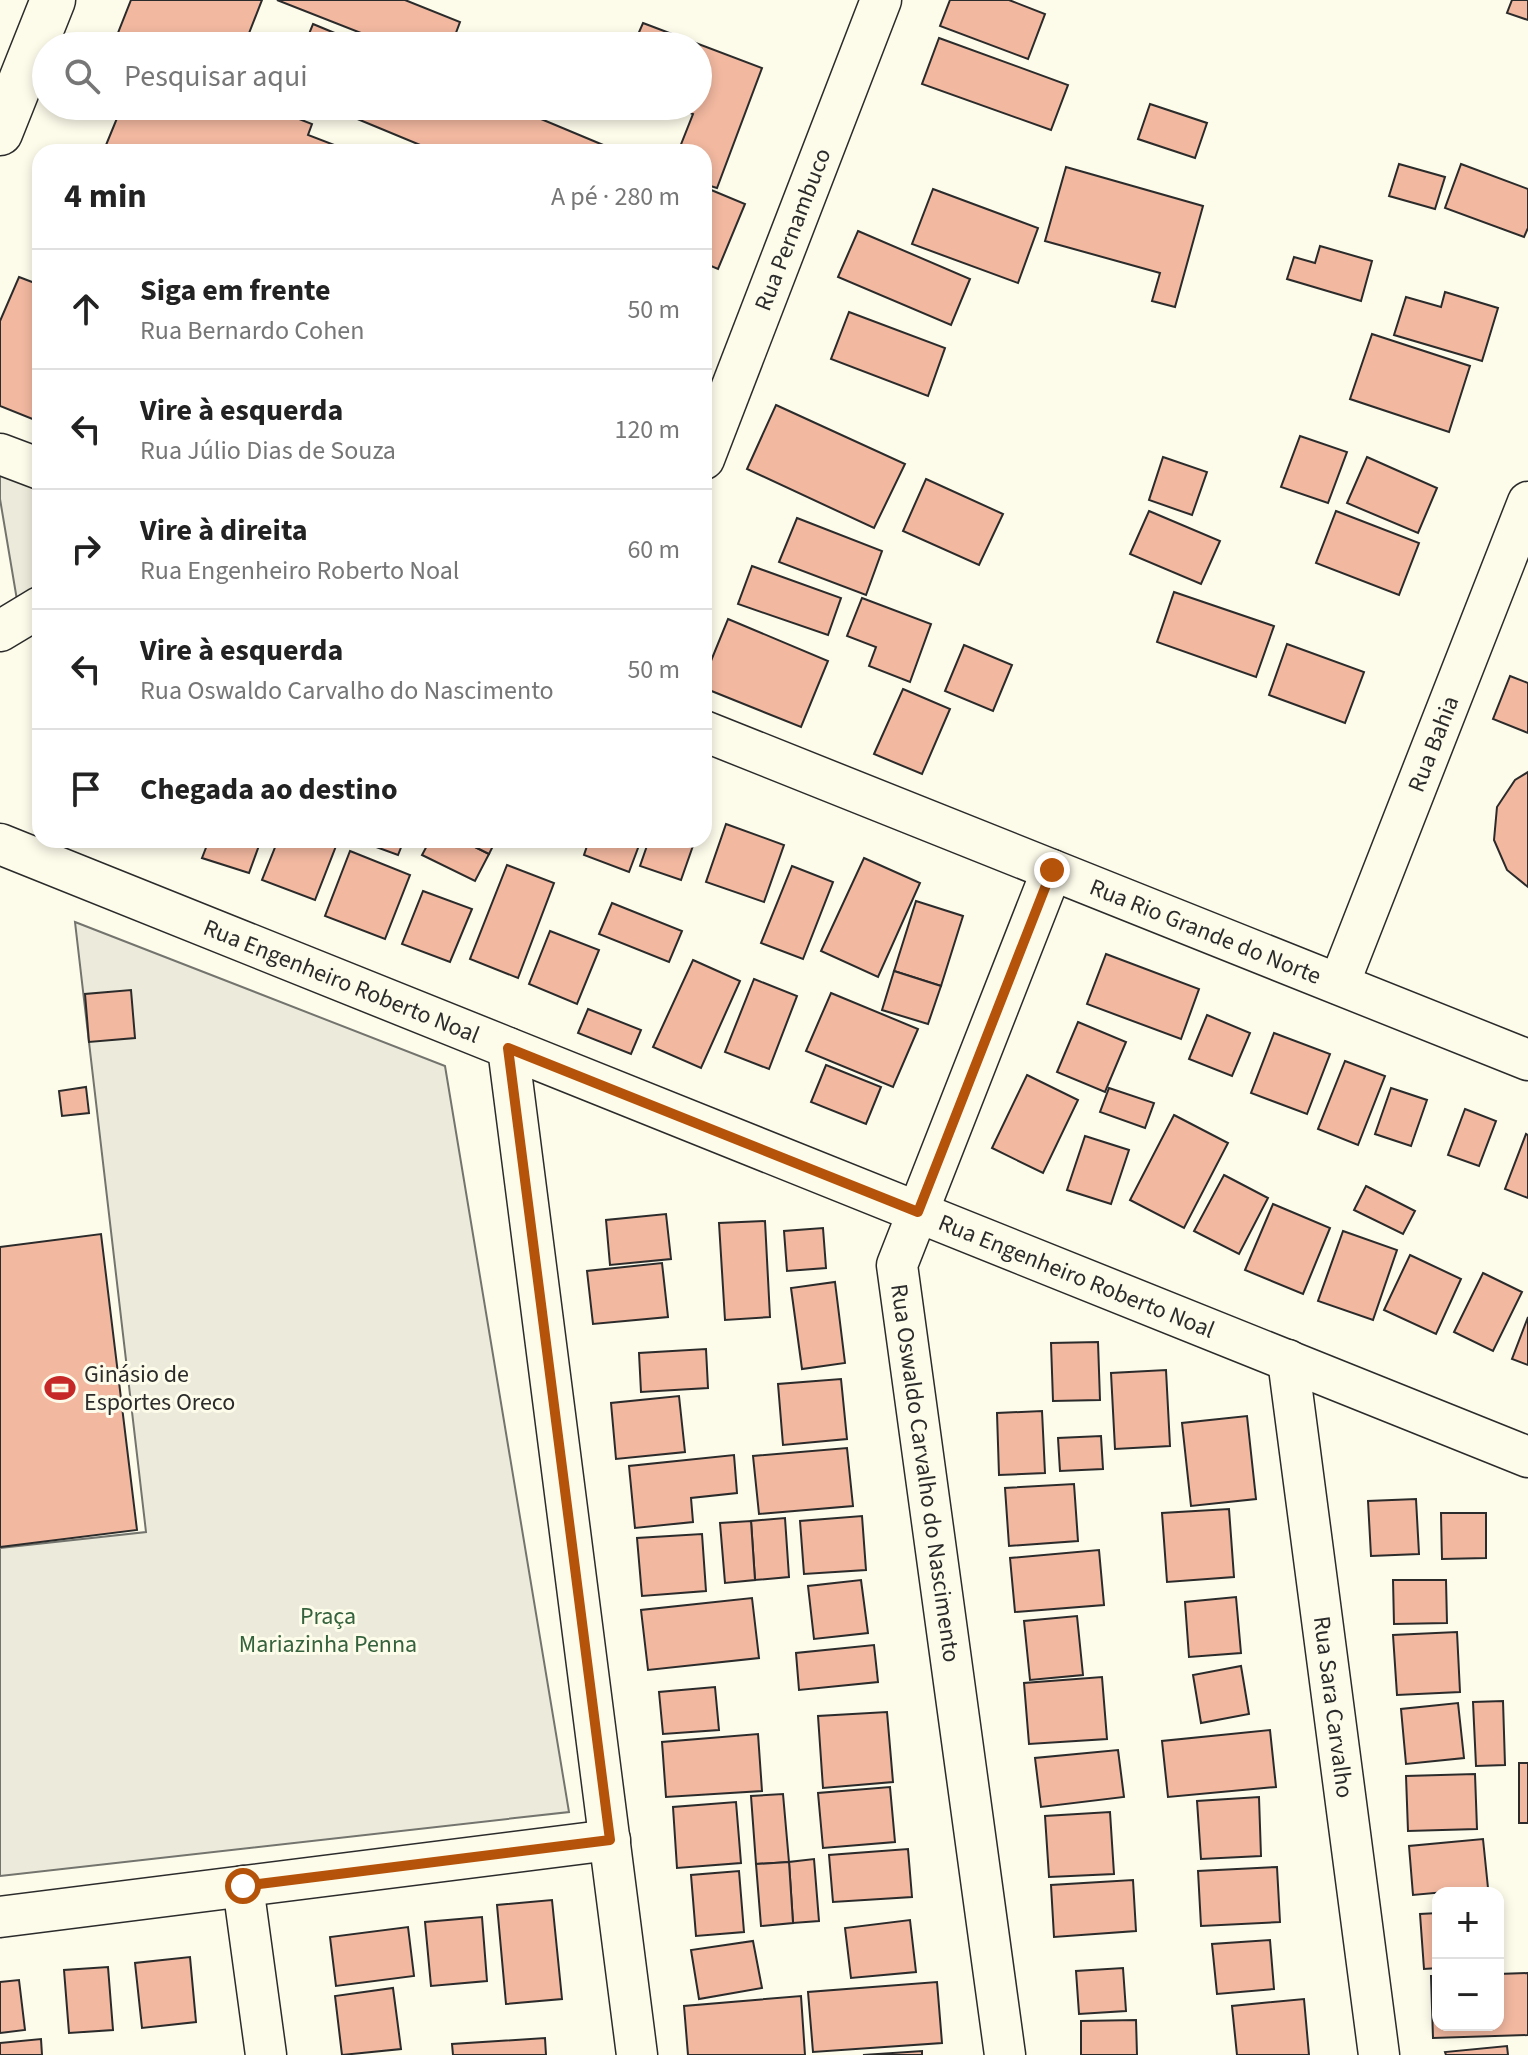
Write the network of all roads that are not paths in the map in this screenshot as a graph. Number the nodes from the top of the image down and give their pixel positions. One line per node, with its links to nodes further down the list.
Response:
1 (53, 0): 3 (main road)
2 (881, 0): 6 (street, Rua Pernambuco)
3 (40, 32)
4 (32, 53): 5 (main road)
5 (0, 133)
6 (712, 438)
7 (0, 454): 8 (street)
8 (32, 466)
9 (1528, 502): 15 (street, Rua Bahia)
10 (32, 612): 11 (street)
11 (0, 631)
12 (712, 734): 14 (street, Rua Rio Grande do Norte)
13 (0, 844): 16 (street, Rua Engenheiro Roberto Noal)
14 (1052, 870): 15 (street, Rua Rio Grande do Norte); 18 (street, Rua Oswaldo Carvalho do Nascimento)
15 (1339, 984): 17 (street, Rua Rio Grande do Norte)
16 (508, 1048): 18 (street, Rua Engenheiro Roberto Noal); 21 (street)
17 (1528, 1060)
18 (918, 1212): 19 (street, Rua Engenheiro Roberto Noal); 26 (street, Rua Oswaldo Carvalho do Nascimento)
19 (1288, 1360): 20 (street, Rua Engenheiro Roberto Noal); 27 (street, Rua Sara Carvalho)
20 (1528, 1457)
21 (610, 1840): 22 (street); 25 (street)
22 (243, 1886): 23 (street); 24 (street)
23 (0, 1917)
24 (266, 2055)
25 (637, 2055)
26 (1005, 2055)
27 (1379, 2055)

